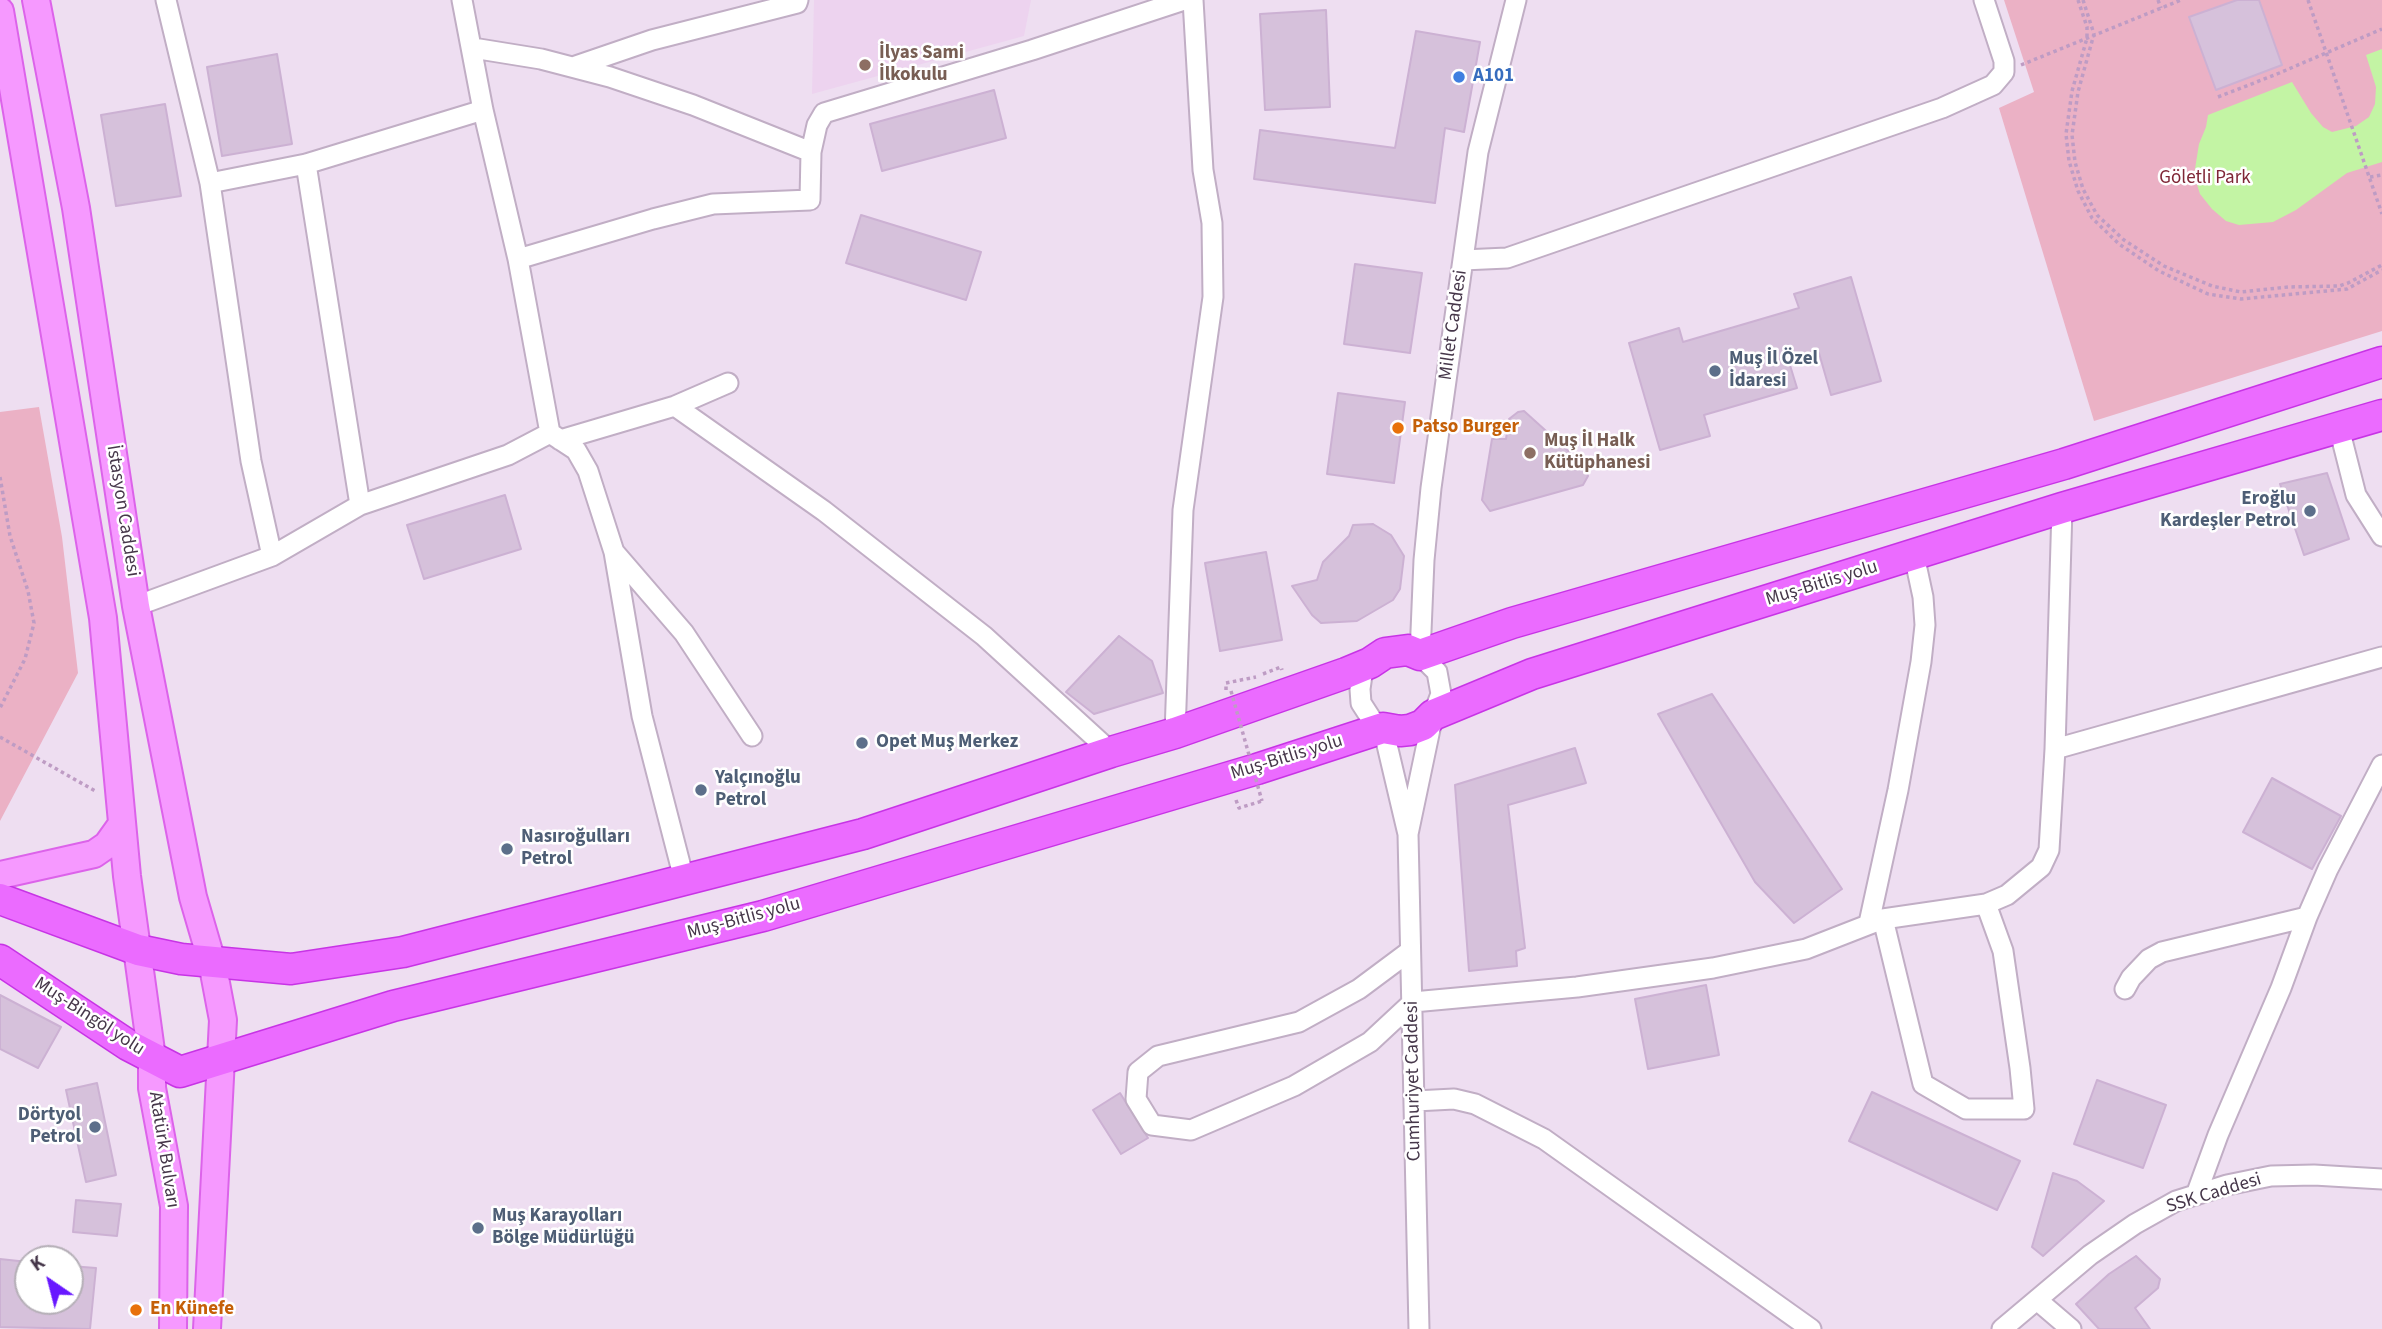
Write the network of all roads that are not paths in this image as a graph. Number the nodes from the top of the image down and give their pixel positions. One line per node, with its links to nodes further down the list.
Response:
1 (36, 0): 30 (main road, İstasyon Caddesi)
2 (166, 0): 15 (street)
3 (463, 0): 10 (street)
4 (798, 0): 11 (street)
5 (1184, 0): 13 (street)
6 (1193, 0): 36 (street)
7 (1516, 0): 17 (street, Millet Caddesi)
8 (1983, 0): 17 (street)
9 (0, 11): 41 (main road, İstasyon Caddesi)
10 (473, 48): 11 (street); 12 (street)
11 (573, 67): 13 (street)
12 (483, 110): 14 (street); 16 (street)
13 (811, 152): 16 (street)
14 (306, 164): 15 (street); 24 (street)
15 (210, 183): 29 (street)
16 (518, 259): 23 (street)
17 (1463, 260): 31 (street, Millet Caddesi)
18 (2382, 362): 31 (highway)
19 (728, 383): 20 (street)
20 (675, 406): 23 (street); 39 (street)
21 (2382, 415): 22 (highway, Muş-Bitlis yolu)
22 (2339, 428): 25 (highway, Muş-Bitlis yolu); 26 (street)
23 (555, 436): 24 (street); 27 (street)
24 (360, 505): 29 (street)
25 (2062, 508): 28 (highway, Muş-Bitlis yolu); 38 (street)
26 (2382, 536)
27 (614, 552): 37 (street); 44 (street)
28 (1914, 555): 34 (highway, Muş-Bitlis yolu); 48 (street)
29 (272, 556): 30 (street)
30 (136, 606): 52 (main road, İstasyon Caddesi)
31 (1420, 655): 33 (highway); 34 (street, Cumhuriyet Caddesi)
32 (2382, 657): 38 (street)
33 (1370, 663): 35 (street, Cumhuriyet Caddesi); 36 (highway)
34 (1433, 715): 35 (highway, Muş-Bitlis yolu); 42 (street, Cumhuriyet Caddesi)
35 (1383, 728): 42 (street, Cumhuriyet Caddesi); 57 (highway, Muş-Bitlis yolu)
36 (1175, 733): 39 (highway)
37 (752, 736)
38 (2055, 749): 46 (street)
39 (1111, 752): 44 (highway)
40 (2382, 765): 47 (street)
41 (121, 815): 43 (main road); 49 (main road, İstasyon Caddesi)
42 (1408, 834): 50 (street, Cumhuriyet Caddesi)
43 (0, 875)
44 (684, 879): 52 (highway)
45 (0, 899): 49 (highway)
46 (1986, 904): 48 (street); 48 (street)
47 (2307, 917): 53 (street); 61 (street)
48 (1876, 921): 54 (street)
49 (138, 950): 52 (highway); 55 (main road, İstasyon Caddesi)
50 (1410, 951): 54 (street, Cumhuriyet Caddesi); 54 (street)
51 (0, 960): 56 (highway, Muş-Bingöl yolu)
52 (212, 962): 57 (main road, İstasyon Caddesi)
53 (2125, 989)
54 (1413, 1002): 59 (street, Cumhuriyet Caddesi)
55 (145, 1014): 56 (main road, Atatürk Bulvarı)
56 (152, 1058): 58 (highway, Muş-Bingöl yolu); 63 (main road, Atatürk Bulvarı)
57 (222, 1060): 58 (highway, Muş-Bitlis yolu); 64 (main road)
58 (180, 1072)
59 (1415, 1101): 65 (street, Cumhuriyet Caddesi); 66 (street)
60 (2382, 1179): 61 (street, SSK Caddesi)
61 (2196, 1195): 62 (street, SSK Caddesi)
62 (2036, 1300): 67 (street, SSK Caddesi); 68 (street)
63 (173, 1329)
64 (207, 1329)
65 (1419, 1329)
66 (1811, 1329)
67 (2002, 1329)
68 (2071, 1329)

